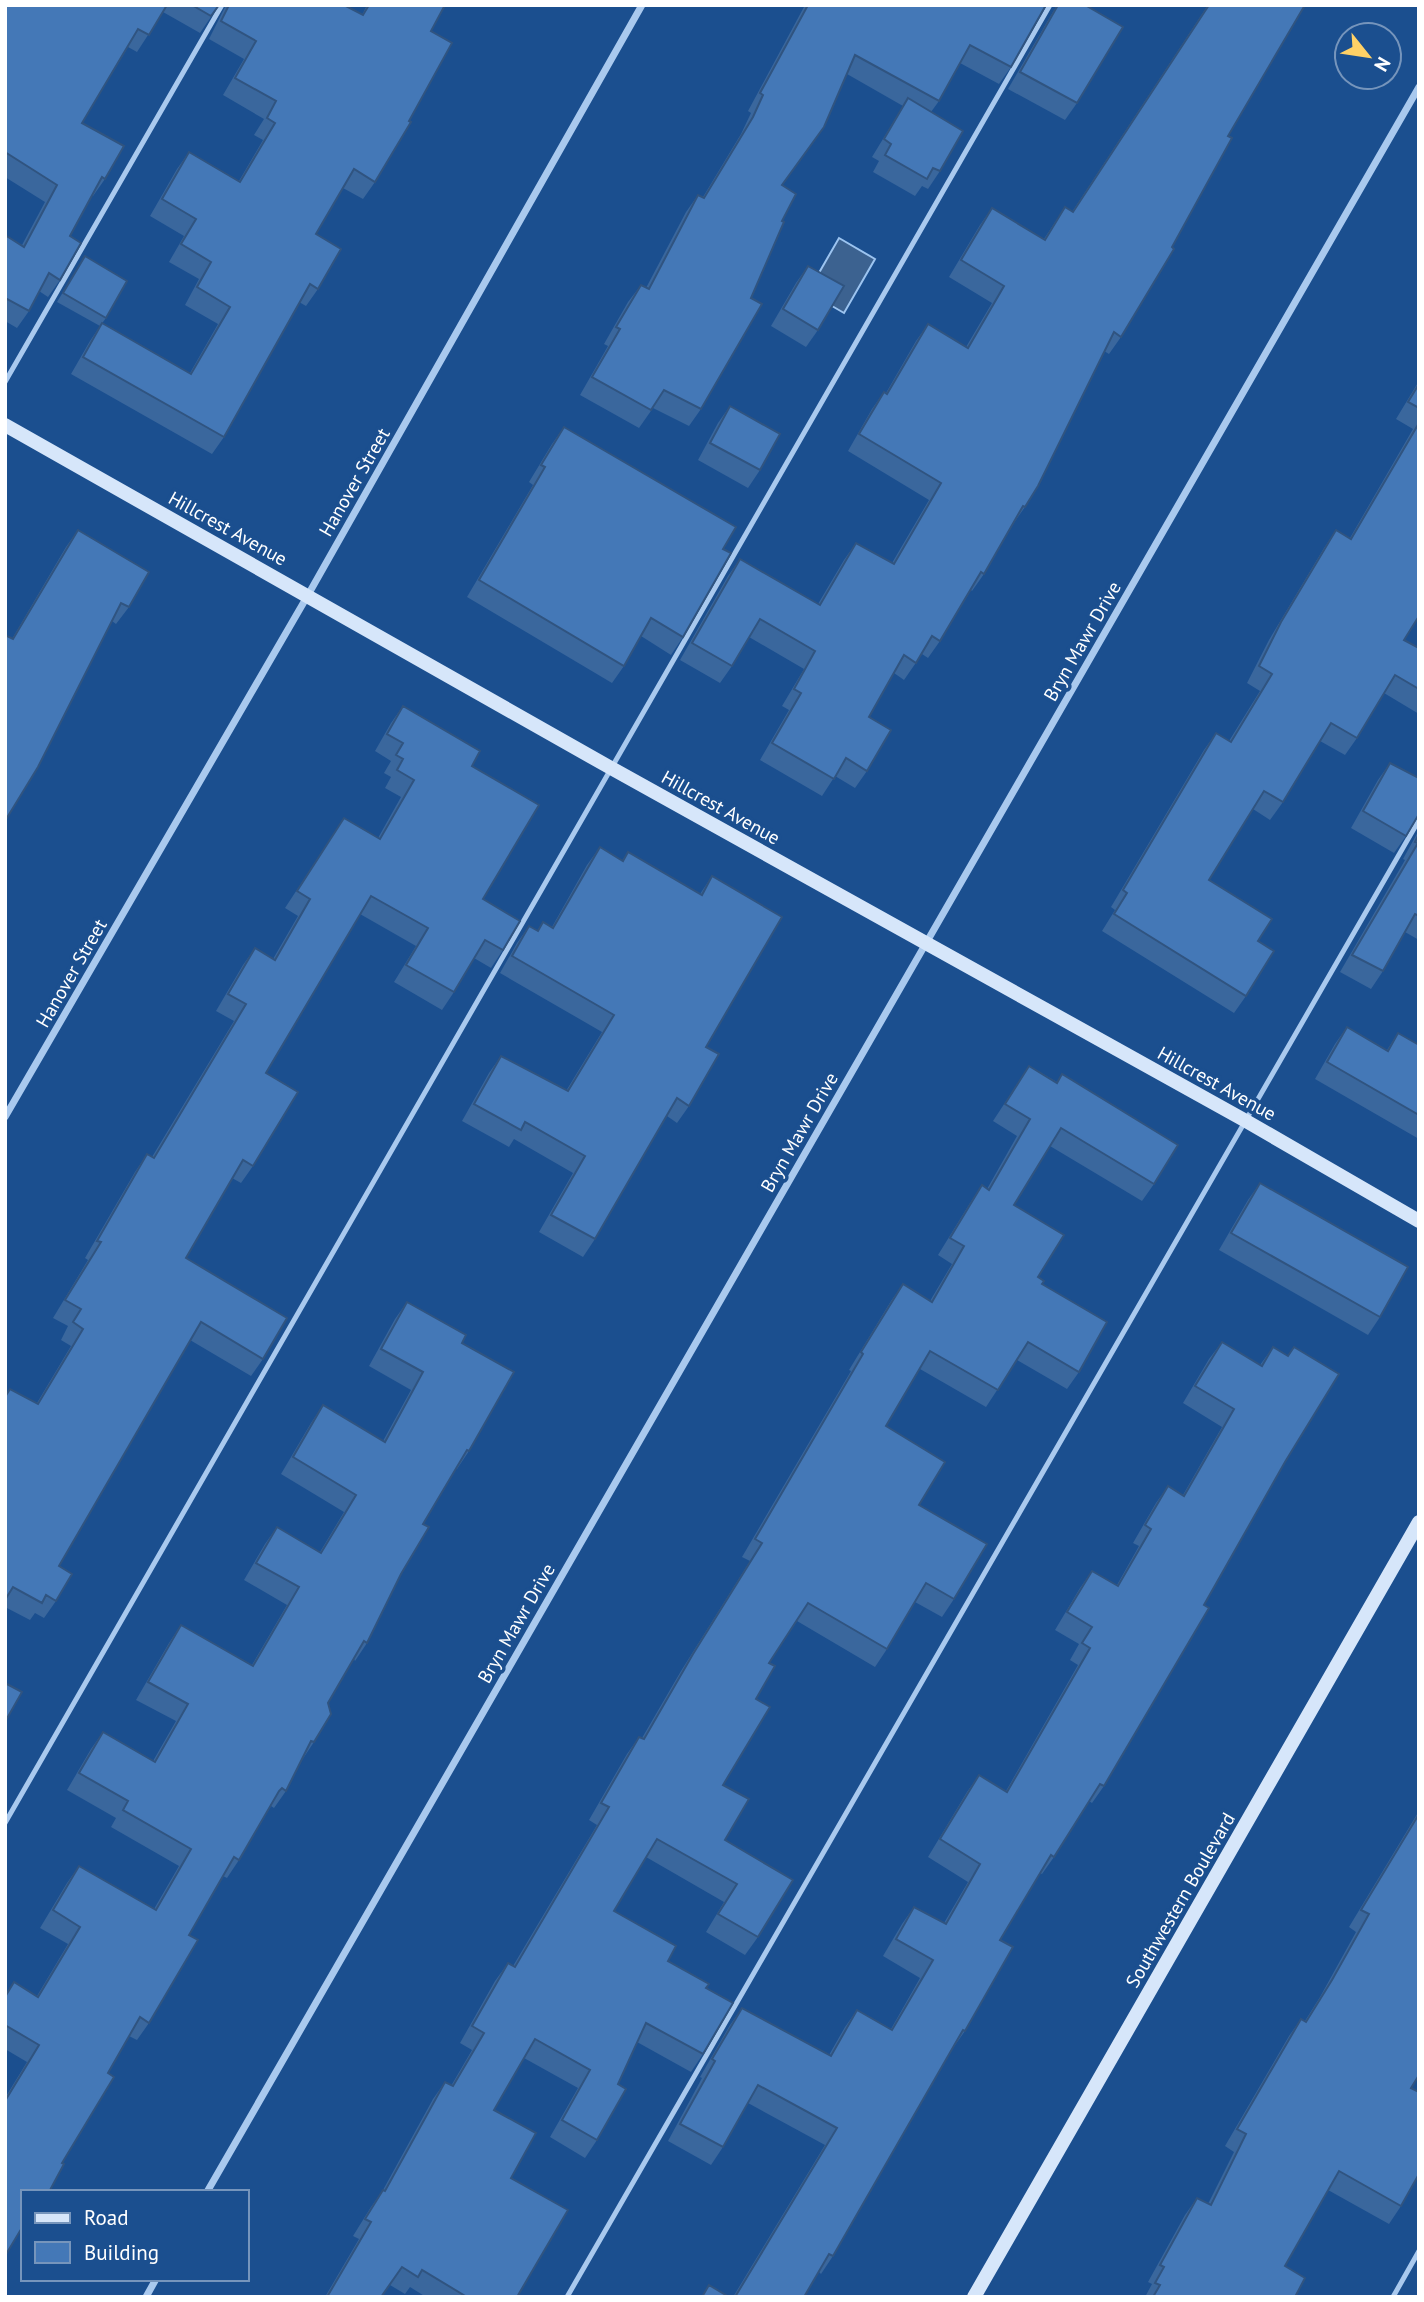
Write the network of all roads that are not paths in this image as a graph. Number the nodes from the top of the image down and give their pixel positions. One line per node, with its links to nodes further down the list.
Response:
1 (222, 5): 5 (lane)
2 (642, 5): 7 (street, Hanover Street)
3 (1050, 5): 8 (lane)
4 (1419, 87): 10 (street, Bryn Mawr Drive)
5 (5, 382)
6 (5, 425): 7 (street, Hillcrest Avenue)
7 (308, 595): 8 (street, Hillcrest Avenue); 11 (street, Hanover Street)
8 (611, 768): 10 (street, Hillcrest Avenue); 15 (lane)
9 (1419, 820): 12 (lane)
10 (927, 942): 12 (street, Hillcrest Avenue); 16 (street, Bryn Mawr Drive)
11 (5, 1117)
12 (1246, 1121): 13 (street, Hillcrest Avenue); 20 (lane)
13 (1419, 1221)
14 (1419, 1522): 21 (street, Southwestern Boulevard)
15 (5, 1822)
16 (208, 2190)
17 (1419, 2252): 22 (lane)
18 (155, 2281): 19 (street)
19 (146, 2297)
20 (567, 2297)
21 (974, 2297)
22 (1393, 2297)

